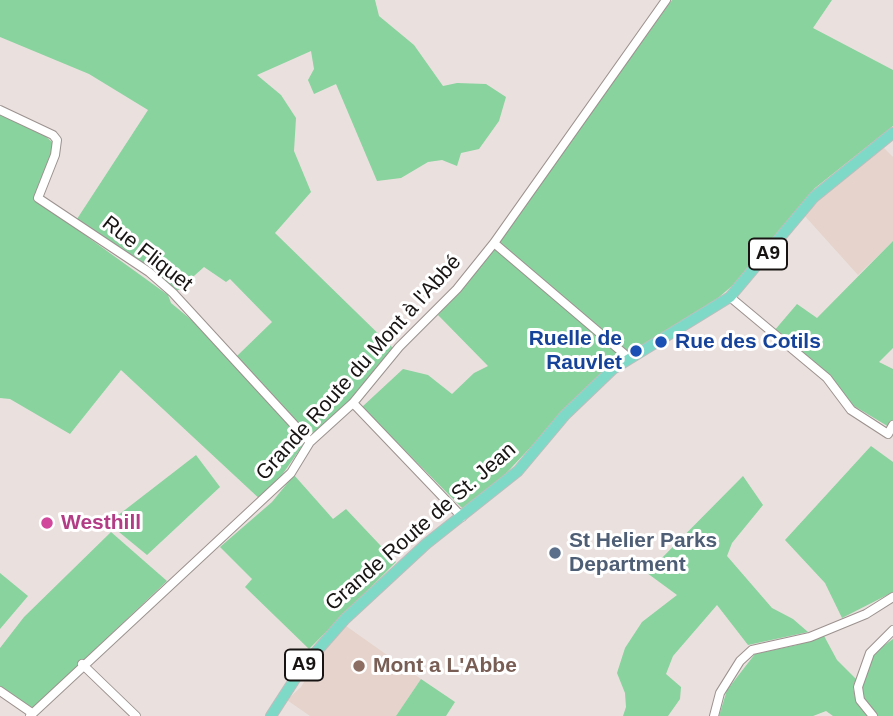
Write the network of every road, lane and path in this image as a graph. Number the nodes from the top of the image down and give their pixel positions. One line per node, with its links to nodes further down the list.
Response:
1 (666, 0): 4 (street, Grande Route du Mont à l'Abbé)
2 (0, 110): 9 (street, Rue Fliquet)
3 (893, 133): 5 (main road, Grande Route de St. Jean / A9)
4 (494, 243): 6 (street); 7 (street, Grande Route du Mont à l'Abbé)
5 (730, 298): 6 (main road, Grande Route de St. Jean / A9); 8 (street)
6 (629, 358): 10 (main road, Grande Route de St. Jean / A9)
7 (353, 403): 9 (street, Grande Route du Mont à l'Abbé); 10 (street)
8 (893, 425)
9 (310, 442): 13 (street, Grande Route du Mont à l'Abbé)
10 (463, 517): 17 (main road, Grande Route de St. Jean / A9)
11 (893, 597): 18 (street)
12 (893, 630): 19 (street)
13 (82, 664): 15 (street, Grande Route du Mont à l'Abbé); 16 (street)
14 (0, 691): 15 (street)
15 (31, 714)
16 (136, 716)
17 (271, 716)
18 (714, 716)
19 (873, 716)

